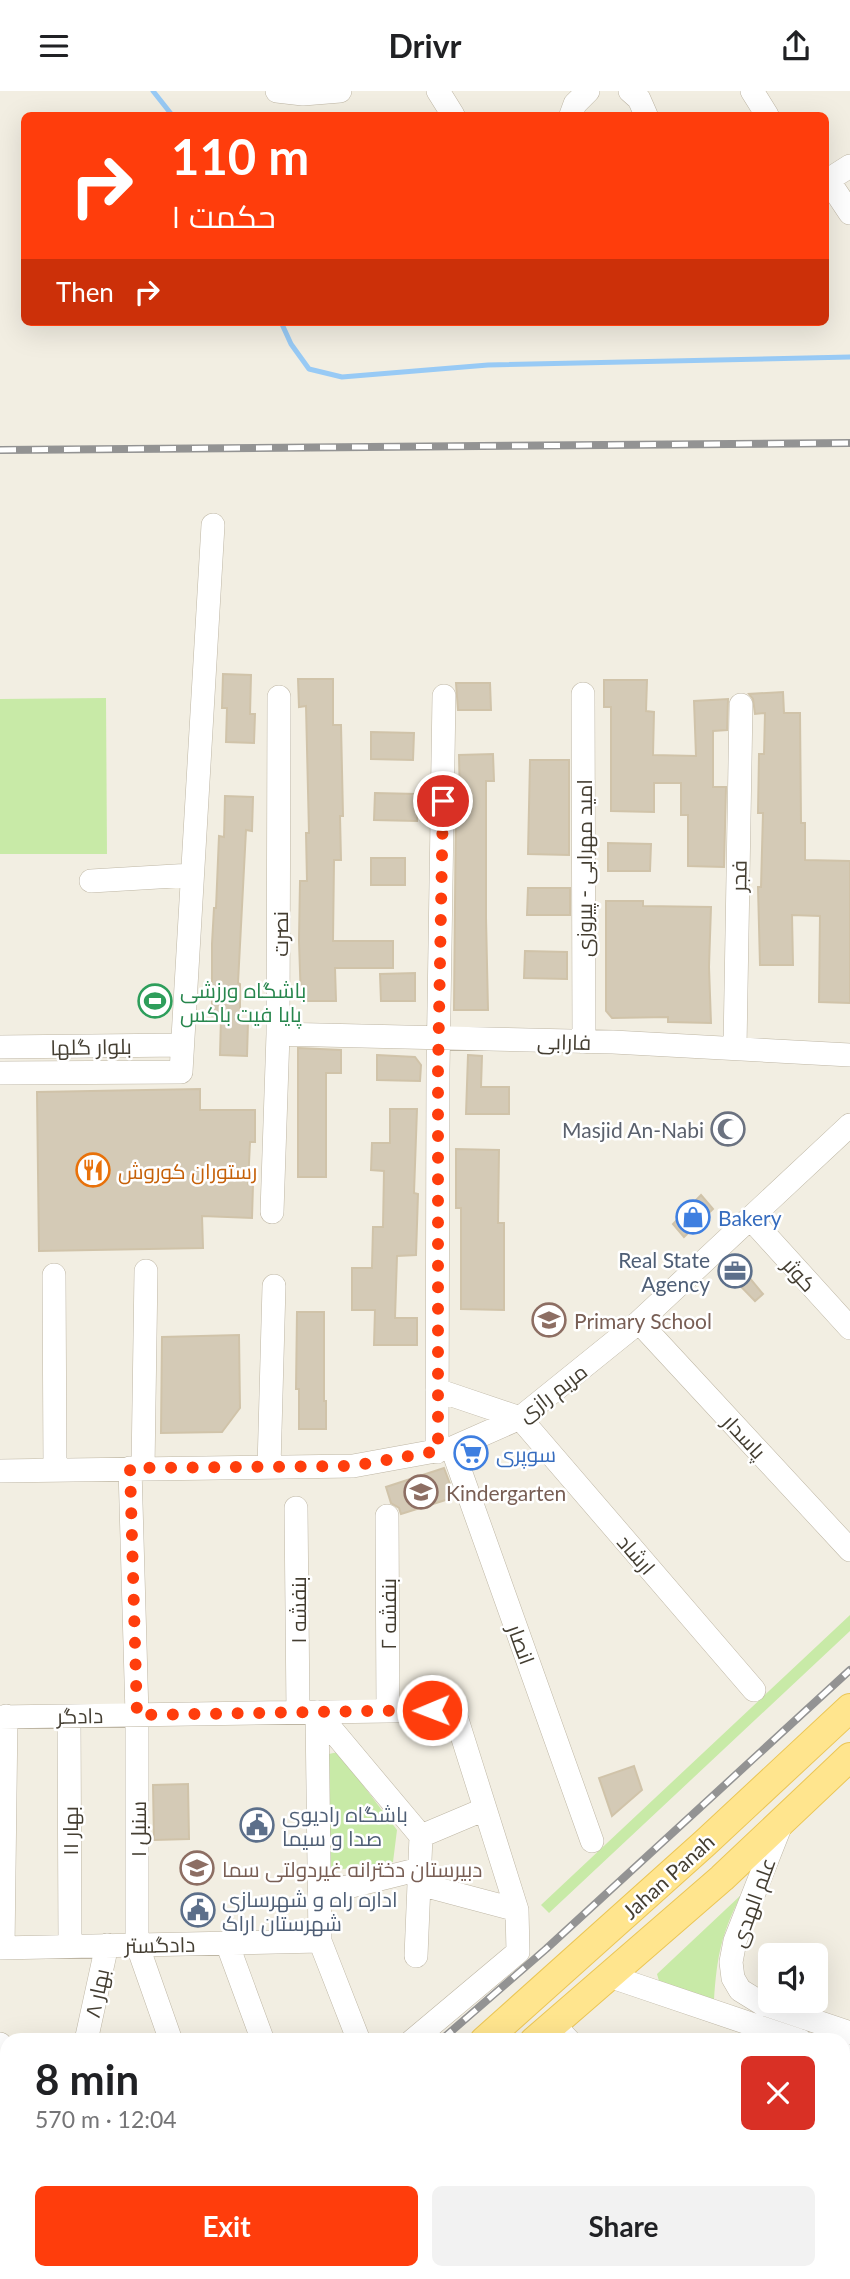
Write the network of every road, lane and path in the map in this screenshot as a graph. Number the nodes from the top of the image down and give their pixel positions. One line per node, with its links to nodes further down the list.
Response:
1 (277, 91): 2 (street)
2 (340, 91)
3 (438, 91): 7 (street)
4 (588, 91): 8 (street)
5 (630, 91): 9 (street)
6 (752, 91): 10 (street)
7 (451, 112)
8 (572, 112)
9 (645, 112)
10 (765, 112)
11 (850, 166): 12 (street)
12 (829, 178)
13 (829, 182): 14 (street)
14 (850, 213)
15 (213, 525): 20 (street)
16 (583, 694): 24 (street, امید مهرابی - پیروزی)
17 (279, 697): 22 (street, نصرت)
18 (444, 697): 23 (street, انصار)
19 (741, 705): 27 (street, فجر)
20 (192, 875): 21 (street); 25 (street)
21 (91, 881)
22 (278, 1034): 23 (street, فارابی); 31 (street, نصرت)
23 (439, 1038): 24 (street, فارابی); 38 (street, انصار)
24 (584, 1042): 27 (street, فارابی)
25 (182, 1045): 26 (street, بلوار گلها); 29 (street, بلوار گلها)
26 (0, 1047)
27 (735, 1047): 28 (street, فارابی)
28 (850, 1055)
29 (0, 1073)
30 (850, 1125): 32 (street, مریم رازی)
31 (272, 1212)
32 (751, 1219): 36 (street, مریم رازی); 37 (street, کوثر)
33 (146, 1271): 42 (street, سنبل ۱)
34 (54, 1275): 43 (street)
35 (274, 1286): 41 (street)
36 (639, 1322): 39 (street, مریم رازی); 47 (street, پاسدار)
37 (850, 1328)
38 (437, 1390): 39 (street); 40 (street, انصار)
39 (520, 1418): 40 (street, مریم رازی); 48 (street, ارشاد)
40 (445, 1450): 41 (street, مریم رازی); 59 (street, انصار)
41 (269, 1467): 42 (street, مریم رازی)
42 (136, 1468): 43 (street, مریم رازی); 52 (street, سنبل ۱)
43 (55, 1470): 44 (street, مریم رازی)
44 (0, 1471)
45 (296, 1508): 51 (street, بنفشه ۱)
46 (387, 1516): 50 (street, بنفشه ۲)
47 (850, 1550)
48 (754, 1691)
49 (850, 1708): 79 (main road, Jahan Panah)
50 (388, 1711): 51 (street, دادگر); 56 (street, دادگر)
51 (307, 1712): 52 (street, دادگر); 58 (street); 62 (street, بنفشه ۱)
52 (137, 1715): 54 (street, دادگر); 66 (street, سنبل ۱)
53 (3, 1716): 54 (street, دادگر); 61 (street)
54 (69, 1716): 68 (street, بهار ۱۱)
55 (850, 1757): 57 (main road, Jahan Panah)
56 (485, 1809): 58 (street); 63 (street)
57 (783, 1821): 71 (main road, Jahan Panah); 72 (street, علم الهدی)
58 (421, 1836): 60 (street)
59 (592, 1841)
60 (420, 1876): 62 (street); 63 (street); 70 (street)
61 (2, 1886): 69 (street)
62 (319, 1894): 64 (street, بنفشه ۱)
63 (517, 1910): 78 (street)
64 (320, 1941): 65 (street, دادگستر); 77 (street)
65 (227, 1943): 66 (street, دادگستر); 76 (street)
66 (138, 1944): 67 (street, دادگستر); 75 (street, سنبل ۱)
67 (107, 1945): 68 (street, دادگستر); 74 (street, بهار ۸)
68 (70, 1946): 69 (street, دادگستر)
69 (1, 1948)
70 (416, 1956)
71 (609, 1976): 73 (street); 80 (main road, Jahan Panah)
72 (740, 1990): 73 (street); 82 (street)
73 (732, 2017): 81 (street)
74 (88, 2033)
75 (169, 2033)
76 (260, 2033)
77 (356, 2033)
78 (423, 2033)
79 (493, 2033)
80 (554, 2033)
81 (778, 2033)
82 (850, 2033)

